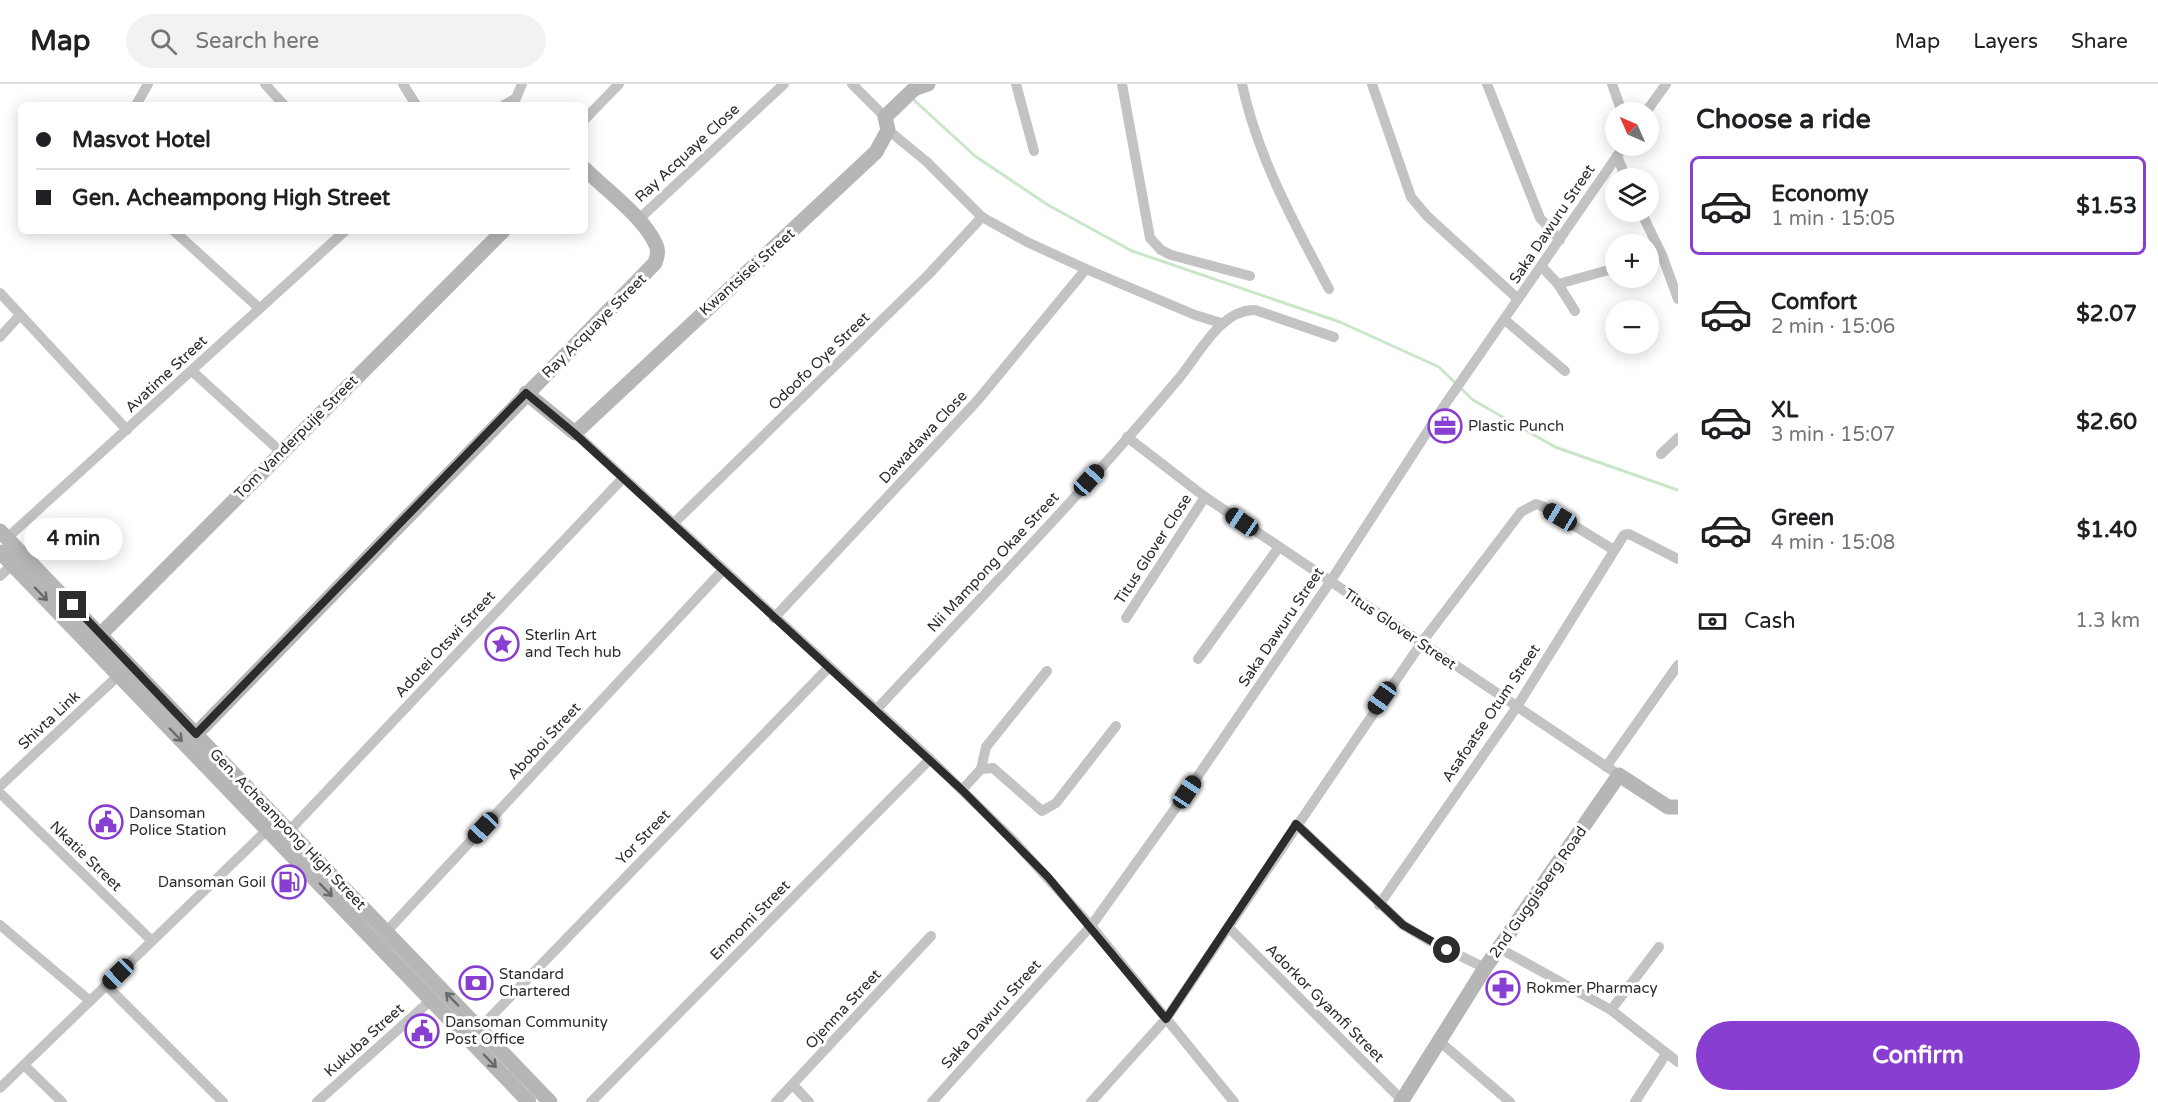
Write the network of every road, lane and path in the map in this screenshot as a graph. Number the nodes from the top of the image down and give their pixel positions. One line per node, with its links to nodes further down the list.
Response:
1 (148, 84): 16 (street)
2 (265, 84): 17 (street)
3 (403, 84): 18 (street)
4 (522, 84): 19 (street)
5 (619, 84): 22 (street)
6 (784, 84): 29 (street, Ray Acquaye Close)
7 (852, 84): 23 (street)
8 (1016, 84): 24 (street)
9 (1122, 84): 40 (street)
10 (1242, 84): 42 (street)
11 (1372, 84): 44 (street)
12 (1487, 84): 34 (street)
13 (1612, 84): 20 (street)
14 (1666, 84): 21 (street)
15 (918, 86): 23 (main road, Kwantsisei Street)
16 (138, 102)
17 (281, 102)
18 (414, 102)
19 (519, 102)
20 (1618, 102)
21 (1653, 102)
22 (588, 116)
23 (886, 123): 28 (street); 57 (main road, Kwantsisei Street)
24 (1034, 151)
25 (1617, 156): 26 (street); 34 (street, Saka Dawuru Street)
26 (1622, 168)
27 (588, 172): 29 (main road, Ray Acquaye Street)
28 (982, 217): 38 (street); 64 (street, Odoofo Oye Street)
29 (638, 220): 55 (main road, Ray Acquaye Street)
30 (1646, 222): 35 (street)
31 (177, 234): 46 (street)
32 (342, 234): 46 (street, Avatime Street)
33 (500, 234): 60 (main road, Tom Vanderpuije Street)
34 (1560, 240): 37 (street, Saka Dawuru Street)
35 (1662, 255): 36 (street); 45 (street)
36 (1659, 256)
37 (1542, 267): 41 (street); 44 (street, Saka Dawuru Street)
38 (1086, 269): 50 (street); 74 (street, Dawadawa Close)
39 (1605, 271): 41 (street)
40 (1250, 276)
41 (1558, 284): 47 (street)
42 (1329, 289)
43 (0, 293): 48 (street)
44 (1518, 299): 49 (street, Saka Dawuru Street)
45 (1678, 299)
46 (259, 308): 53 (street, Avatime Street)
47 (1575, 311)
48 (20, 315): 51 (street); 56 (street)
49 (1505, 320): 54 (street); 73 (street, Saka Dawuru Street)
50 (1221, 323): 52 (street); 58 (street, Nii Mampong Okae Street)
51 (0, 337)
52 (1334, 337)
53 (192, 371): 56 (street, Avatime Street); 60 (street)
54 (1565, 371)
55 (526, 393): 57 (main road); 86 (main road, Ray Acquaye Street)
56 (128, 430): 65 (street, Avatime Street)
57 (574, 433): 62 (street)
58 (1127, 437): 63 (street, Titus Glover Street); 84 (street, Nii Mampong Okae Street)
59 (1678, 438): 61 (street)
60 (281, 452): 76 (main road, Tom Vanderpuije Street)
61 (1661, 454)
62 (623, 478): 64 (street); 96 (street, Adotei Otswi Street)
63 (1205, 497): 66 (street, Titus Glover Street); 75 (street, Titus Glover Close)
64 (673, 524): 71 (street)
65 (3, 534): 76 (main road, Gen. Acheampong High Street)
66 (1279, 547): 73 (street, Titus Glover Street); 78 (street)
67 (1614, 550): 69 (street, Asafoatse Otum Street); 77 (street); 83 (street, Asafoatse Otum Street)
68 (0, 552): 70 (main road, Gen. Acheampong High Street)
69 (1678, 559)
70 (12, 565): 72 (street); 76 (main road, Gen. Acheampong High Street, one-way to 76)
71 (722, 571): 74 (street); 101 (street, Aboboi Street)
72 (0, 576)
73 (1330, 582): 77 (street, Titus Glover Street); 98 (street, Saka Dawuru Street)
74 (774, 618): 80 (street)
75 (1126, 618)
76 (96, 640): 82 (main road, Gen. Acheampong High Street); 86 (main road, Gen. Acheampong High Street)
77 (1422, 642): 83 (street, Titus Glover Street); 94 (street)
78 (1198, 659)
79 (1678, 665): 89 (street)
80 (829, 667): 84 (street); 112 (street, Yor Street)
81 (1047, 671): 88 (street)
82 (119, 675): 90 (street, Shivta Link); 95 (main road, Gen. Acheampong High Street, one-way to 95)
83 (1516, 708): 89 (street, Titus Glover Street); 97 (street, Asafoatse Otum Street)
84 (877, 709): 87 (street)
85 (1116, 726): 88 (street)
86 (196, 734): 96 (main road, Gen. Acheampong High Street)
87 (930, 759): 91 (street); 125 (street, Enmomi Street)
88 (981, 769): 91 (street)
89 (1612, 771): 93 (main road, Titus Glover Street); 105 (main road, 2nd Guggisberg Road)
90 (0, 786)
91 (962, 790): 98 (street)
92 (0, 793): 103 (street, Nkatie Street)
93 (1677, 808)
94 (1296, 824): 97 (street); 99 (street)
95 (268, 829): 103 (street); 108 (main road, Gen. Acheampong High Street, one-way to 108)
96 (290, 830): 101 (main road, Gen. Acheampong High Street)
97 (1379, 905): 106 (street)
98 (1090, 926): 111 (street); 128 (street, Saka Dawuru Street)
99 (1228, 927): 111 (street); 119 (street, Adorkor Gyamfi Street)
100 (1, 928): 109 (street)
101 (387, 931): 112 (main road, Gen. Acheampong High Street, one-way to 101)
102 (931, 936): 117 (street, Ojenma Street)
103 (152, 941): 107 (street)
104 (1659, 947): 110 (street)
105 (1499, 948): 106 (main road, 2nd Guggisberg Road); 110 (street)
106 (1485, 968): 113 (main road, 2nd Guggisberg Road)
107 (106, 985): 109 (street); 121 (street)
108 (431, 1000): 122 (street, Kukuba Street); 123 (main road, Gen. Acheampong High Street, one-way to 123)
109 (90, 1001): 116 (street)
110 (1611, 1010): 114 (street)
111 (1166, 1019): 129 (street); 130 (street)
112 (480, 1028): 124 (main road, Gen. Acheampong High Street)
113 (1439, 1041): 119 (main road, 2nd Guggisberg Road); 131 (street)
114 (1666, 1054): 115 (street); 132 (street)
115 (1678, 1062)
116 (24, 1065): 118 (street); 120 (street)
117 (793, 1085): 126 (street, Ojenma Street); 127 (street)
118 (0, 1088)
119 (1402, 1101)
120 (62, 1102)
121 (223, 1102)
122 (317, 1102)
123 (529, 1102)
124 (550, 1102)
125 (591, 1102)
126 (776, 1102)
127 (809, 1102)
128 (932, 1102)
129 (1091, 1102)
130 (1234, 1102)
131 (1510, 1102)
132 (1635, 1102)

